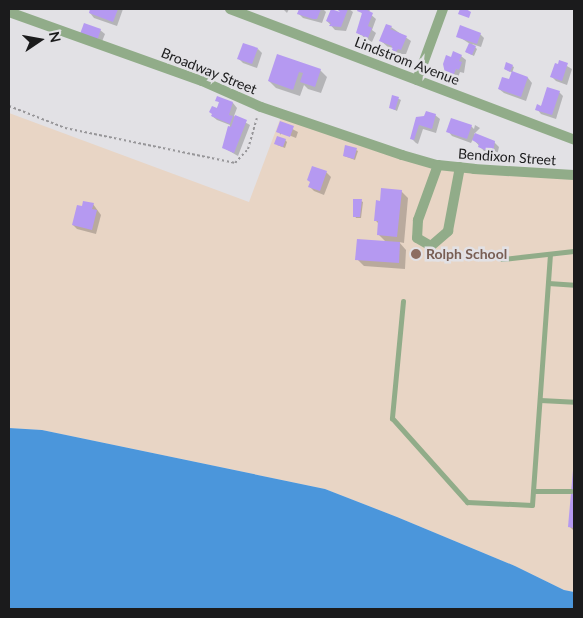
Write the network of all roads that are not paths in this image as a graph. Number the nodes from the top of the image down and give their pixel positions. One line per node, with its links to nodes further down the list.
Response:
1 (230, 9): 4 (street, Lindstrom Avenue)
2 (443, 9): 4 (street)
3 (9, 12): 5 (street, Broadway Street)
4 (417, 80): 6 (street, Lindstrom Avenue)
5 (261, 107): 7 (street, Bendixon Street)
6 (574, 140)
7 (438, 165): 8 (street, Bendixon Street); 8 (street)
8 (460, 167): 9 (street, Bendixon Street)
9 (574, 175)
10 (574, 251): 11 (lane)
11 (550, 255): 12 (lane); 13 (lane)
12 (502, 259)
13 (548, 282): 14 (lane); 16 (lane)
14 (574, 285)
15 (403, 301): 18 (lane)
16 (540, 400): 17 (lane); 18 (lane)
17 (574, 402)
18 (533, 491): 19 (lane)
19 (571, 491)

